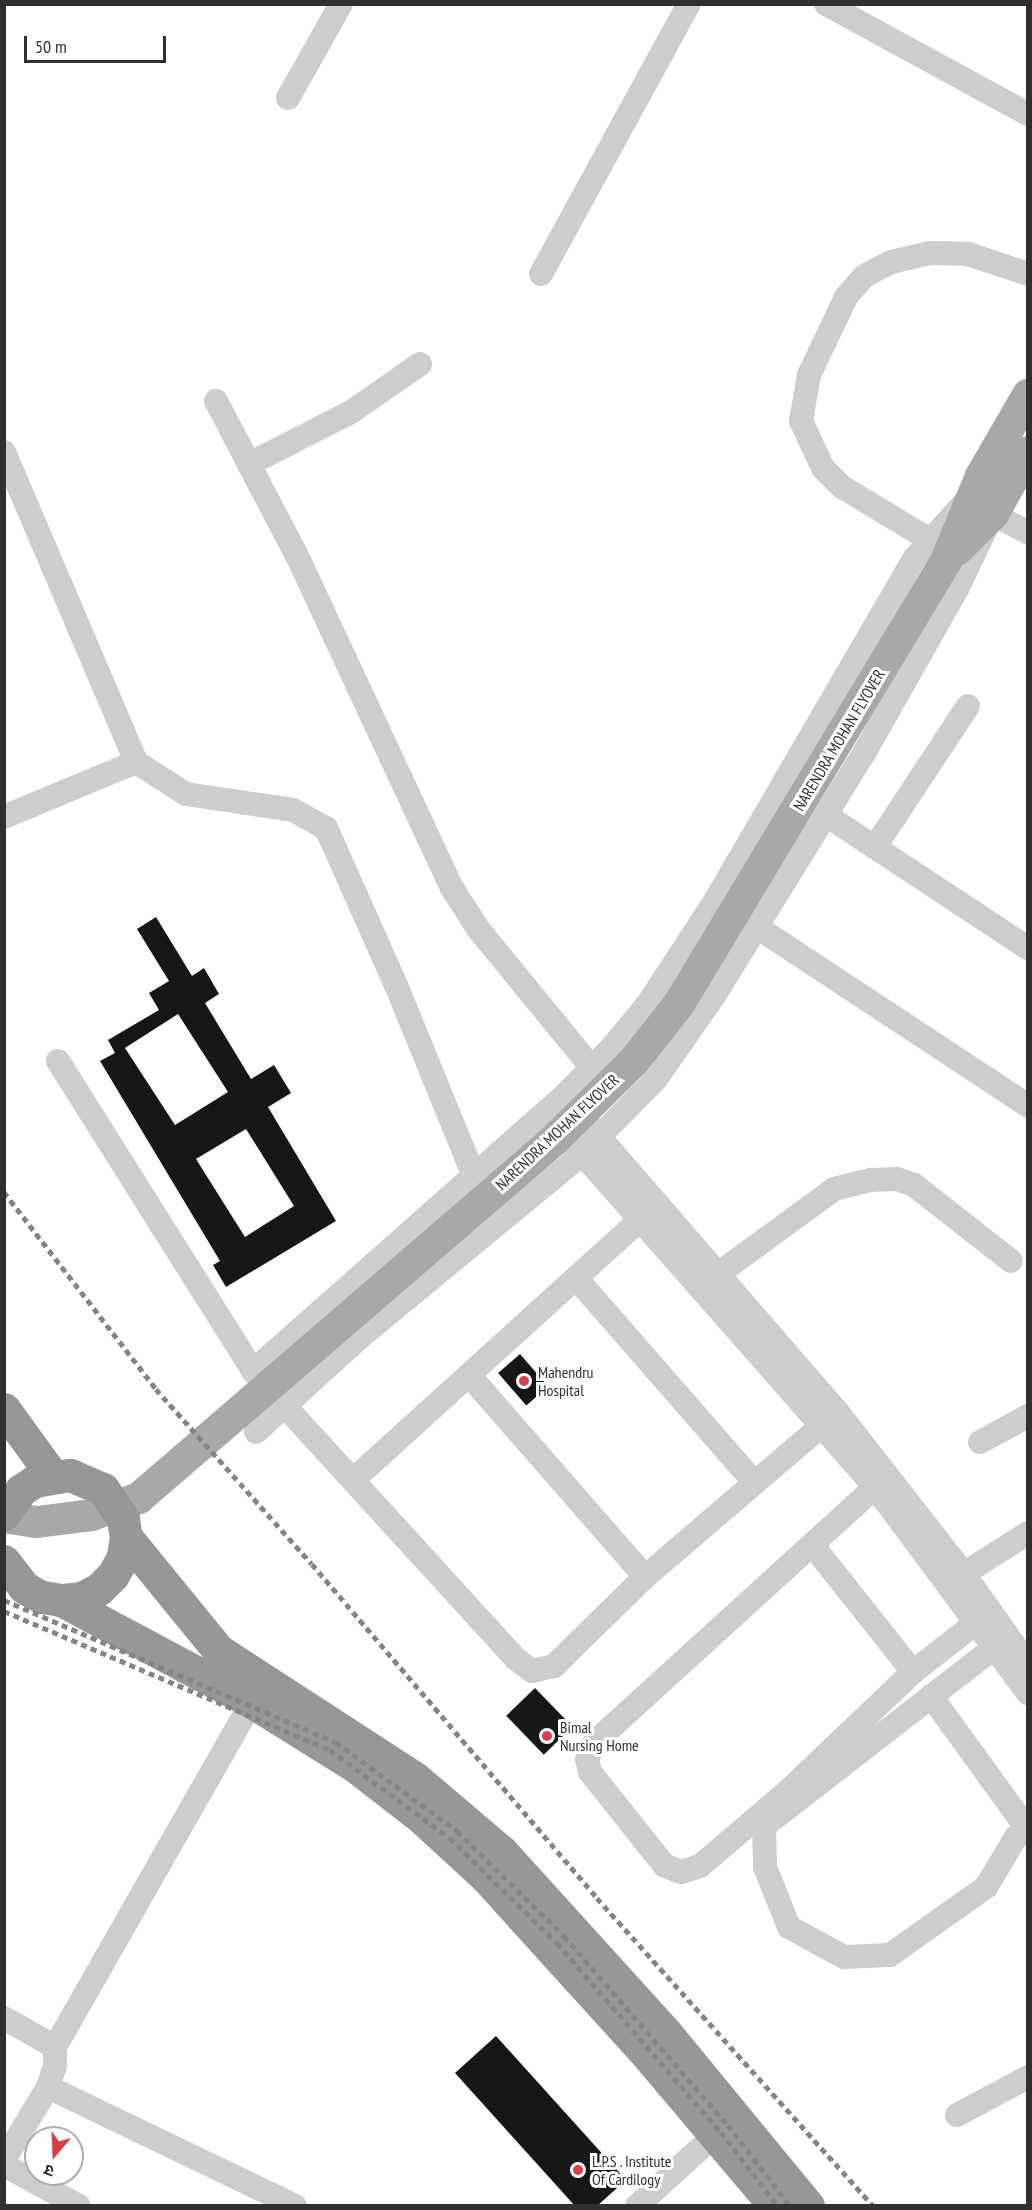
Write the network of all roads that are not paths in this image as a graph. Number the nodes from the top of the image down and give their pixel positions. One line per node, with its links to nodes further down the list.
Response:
1 (342, 4): 4 (street)
2 (689, 4): 6 (street)
3 (826, 4): 5 (street)
4 (288, 98)
5 (1028, 114)
6 (541, 274)
7 (1028, 274): 16 (street)
8 (420, 364): 13 (street)
9 (1028, 395): 14 (main road)
10 (216, 402): 13 (street)
11 (4, 452): 18 (street)
12 (1028, 452): 14 (main road)
13 (249, 464): 25 (street)
14 (984, 503): 15 (street); 16 (main road, NARENDRA MOHAN FLYOVER); 19 (street)
15 (1028, 533)
16 (938, 550): 25 (street); 47 (main road, NARENDRA MOHAN FLYOVER)
17 (968, 706): 21 (street)
18 (136, 762): 20 (street); 30 (street)
19 (826, 815): 21 (street); 22 (street)
20 (4, 817)
21 (875, 848): 23 (street)
22 (757, 927): 27 (street); 28 (street)
23 (1028, 948)
24 (58, 1061): 35 (street)
25 (592, 1068): 26 (street)
26 (554, 1105): 28 (street); 29 (street); 30 (street)
27 (1028, 1106)
28 (599, 1136): 29 (street); 33 (street)
29 (582, 1154): 31 (street); 37 (street)
30 (474, 1176): 35 (street)
31 (640, 1220): 34 (street); 40 (street)
32 (1011, 1261): 33 (street)
33 (718, 1274): 53 (street)
34 (576, 1278): 36 (street); 45 (street)
35 (253, 1371): 37 (street)
36 (469, 1375): 44 (street); 52 (street)
37 (285, 1406): 41 (street); 44 (street)
38 (4, 1409): 43 (highway)
39 (1028, 1416): 42 (street)
40 (821, 1426): 45 (street); 46 (street)
41 (256, 1432)
42 (980, 1442)
43 (52, 1476): 47 (highway); 49 (highway)
44 (353, 1480): 52 (street)
45 (754, 1483): 52 (street)
46 (876, 1488): 50 (street); 53 (street)
47 (6, 1506)
48 (1028, 1533): 53 (street)
49 (126, 1537): 54 (highway); 74 (highway)
50 (814, 1547): 58 (street); 58 (street)
51 (6, 1567): 54 (highway)
52 (645, 1577)
53 (957, 1579): 55 (street); 57 (street)
54 (61, 1600): 61 (highway)
55 (977, 1622): 56 (street); 58 (street)
56 (995, 1647): 59 (street); 60 (street)
57 (1028, 1664)
58 (913, 1672)
59 (1028, 1693)
60 (931, 1696): 62 (street); 62 (street)
61 (252, 1702): 64 (street); 68 (highway)
62 (1028, 1830)
63 (4, 2019): 64 (street)
64 (55, 2047): 66 (street)
65 (1028, 2077): 67 (street)
66 (48, 2087): 69 (street); 71 (street)
67 (957, 2115)
68 (715, 2135): 72 (street); 73 (highway)
69 (4, 2162): 70 (street)
70 (73, 2204)
71 (295, 2205)
72 (637, 2205)
73 (775, 2205)
74 (808, 2205)

